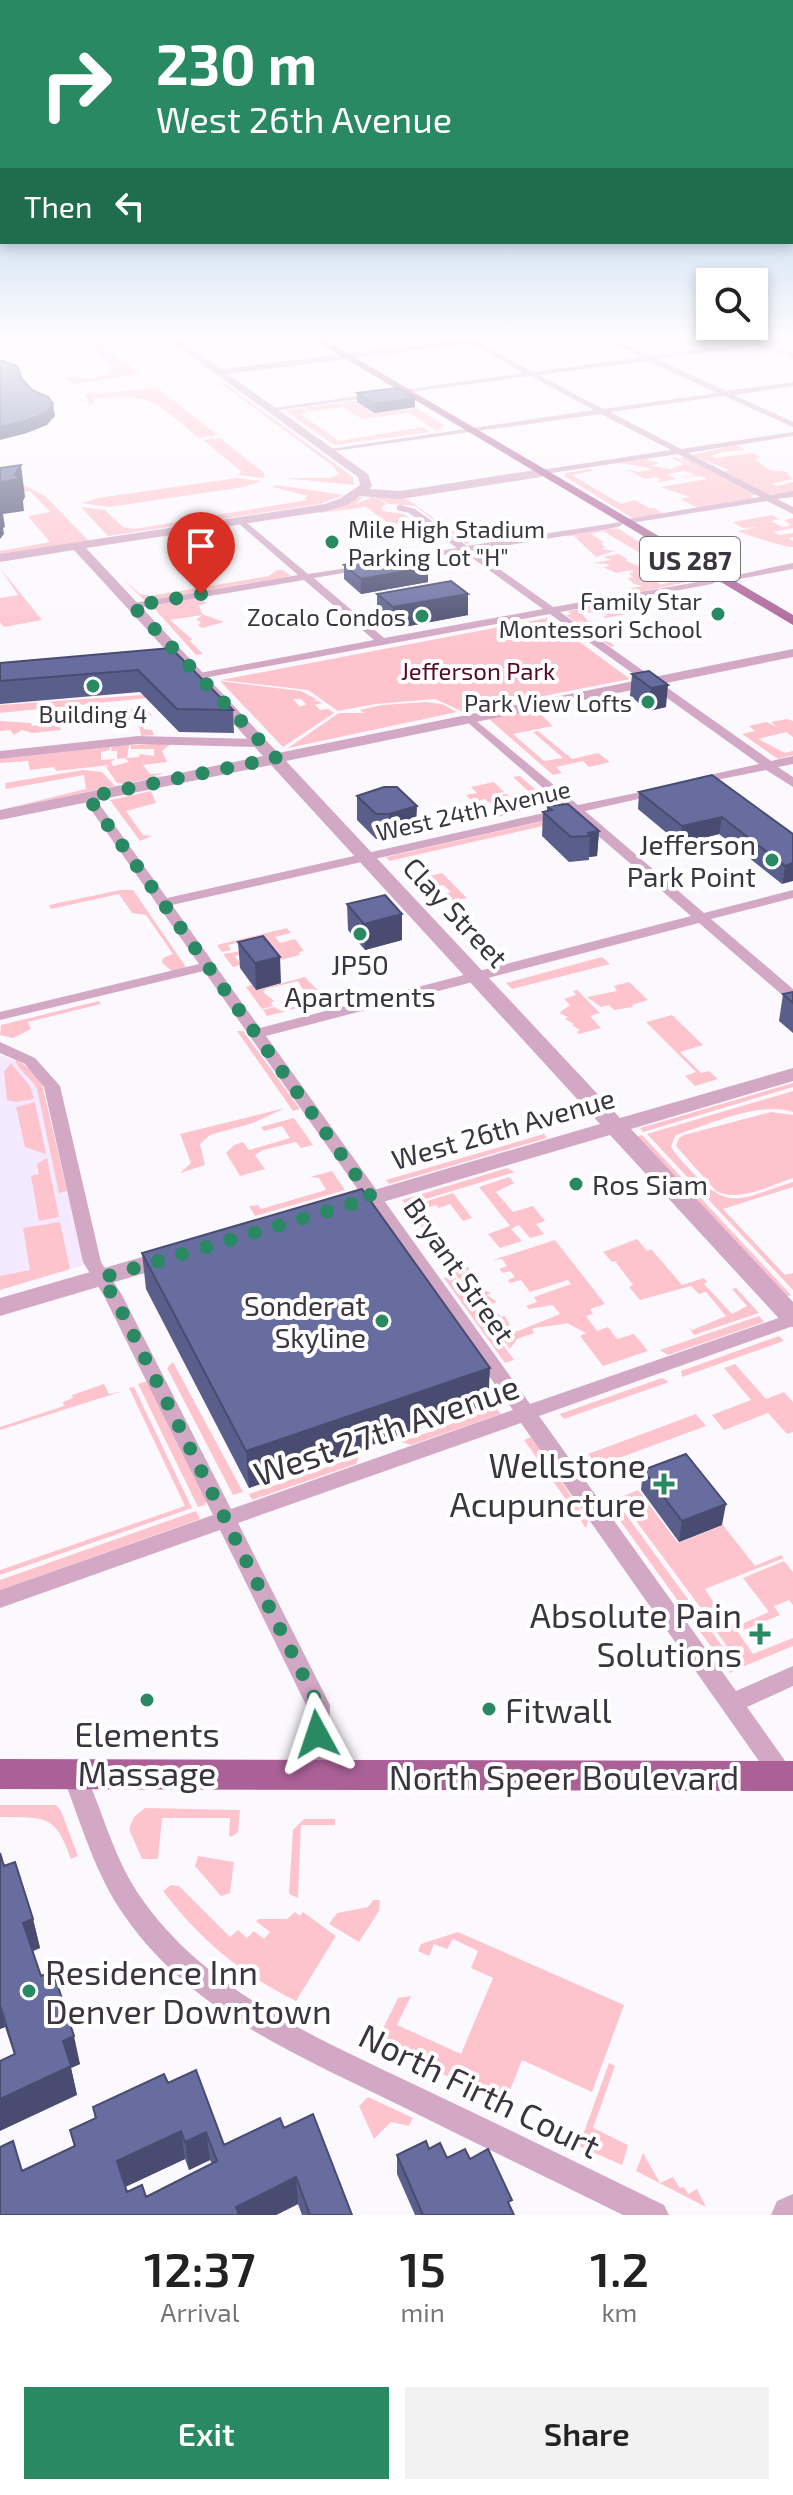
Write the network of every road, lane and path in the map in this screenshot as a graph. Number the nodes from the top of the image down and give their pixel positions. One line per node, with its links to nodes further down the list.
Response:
1 (314, 440): 6 (street)
2 (395, 440): 6 (street)
3 (486, 440): 8 (main road, US 287)
4 (658, 440): 7 (street)
5 (753, 440): 7 (street)
6 (327, 450): 9 (street)
7 (680, 452): 8 (street); 11 (street)
8 (541, 473): 9 (street); 15 (main road, US 287)
9 (358, 492): 14 (street)
10 (793, 494): 11 (street)
11 (768, 498): 13 (street); 15 (street)
12 (400, 508): 17 (street)
13 (793, 511)
14 (240, 520): 16 (street); 20 (street)
15 (623, 523): 17 (street); 21 (main road, US 287)
16 (77, 546): 18 (street); 22 (street, Clay Street)
17 (466, 549): 20 (street); 23 (street)
18 (0, 558)
19 (793, 566): 21 (street)
20 (306, 577): 22 (street); 26 (street)
21 (717, 580): 23 (street); 24 (main road, US 287); 25 (main road, US 287)
22 (133, 606): 28 (street, Clay Street)
23 (551, 611): 26 (street); 31 (street)
24 (793, 621)
25 (793, 630)
26 (382, 642): 30 (street)
27 (793, 653): 31 (street)
28 (184, 662): 29 (street); 30 (street, Clay Street)
29 (165, 663)
30 (198, 676): 33 (street, Clay Street)
31 (651, 682): 32 (street); 36 (street)
32 (469, 718): 33 (street); 39 (street)
33 (268, 751): 34 (street); 38 (street); 41 (street, Clay Street)
34 (0, 755)
35 (793, 760): 36 (street, West 24th Avenue)
36 (769, 765): 37 (street); 39 (street, West 24th Avenue)
37 (793, 783)
38 (88, 797): 40 (street); 43 (street, Bryant Street)
39 (575, 809): 41 (street, West 24th Avenue); 44 (street)
40 (0, 815)
41 (367, 856): 43 (street, West 24th Avenue); 46 (street, Clay Street)
42 (793, 894): 44 (street)
43 (163, 903): 45 (street, Bryant Street)
44 (701, 918): 46 (street); 47 (street)
45 (208, 966): 48 (street); 49 (street, Bryant Street)
46 (478, 976): 49 (street); 52 (street, Clay Street)
47 (793, 997)
48 (0, 1016)
49 (256, 1034): 53 (street, Bryant Street)
50 (0, 1047): 56 (street)
51 (793, 1074): 52 (street, West 26th Avenue)
52 (616, 1127): 53 (street, West 26th Avenue); 58 (street, Clay Street)
53 (372, 1198): 54 (street, West 26th Avenue); 59 (street, Bryant Street)
54 (312, 1216)
55 (189, 1252): 56 (street)
56 (101, 1278): 57 (street); 60 (street)
57 (0, 1307)
58 (793, 1318): 59 (street, West 27th Avenue)
59 (525, 1414): 60 (street, West 27th Avenue); 63 (street, Bryant Street)
60 (226, 1520): 61 (street, West 27th Avenue); 66 (street)
61 (0, 1599)
62 (793, 1676): 63 (street)
63 (731, 1703): 67 (street, Bryant Street)
64 (0, 1774): 65 (main road, North Speer Boulevard)
65 (74, 1774): 66 (main road, North Speer Boulevard); 68 (street, North Firth Court)
66 (316, 1775): 67 (main road, North Speer Boulevard)
67 (788, 1776)
68 (654, 2215)

